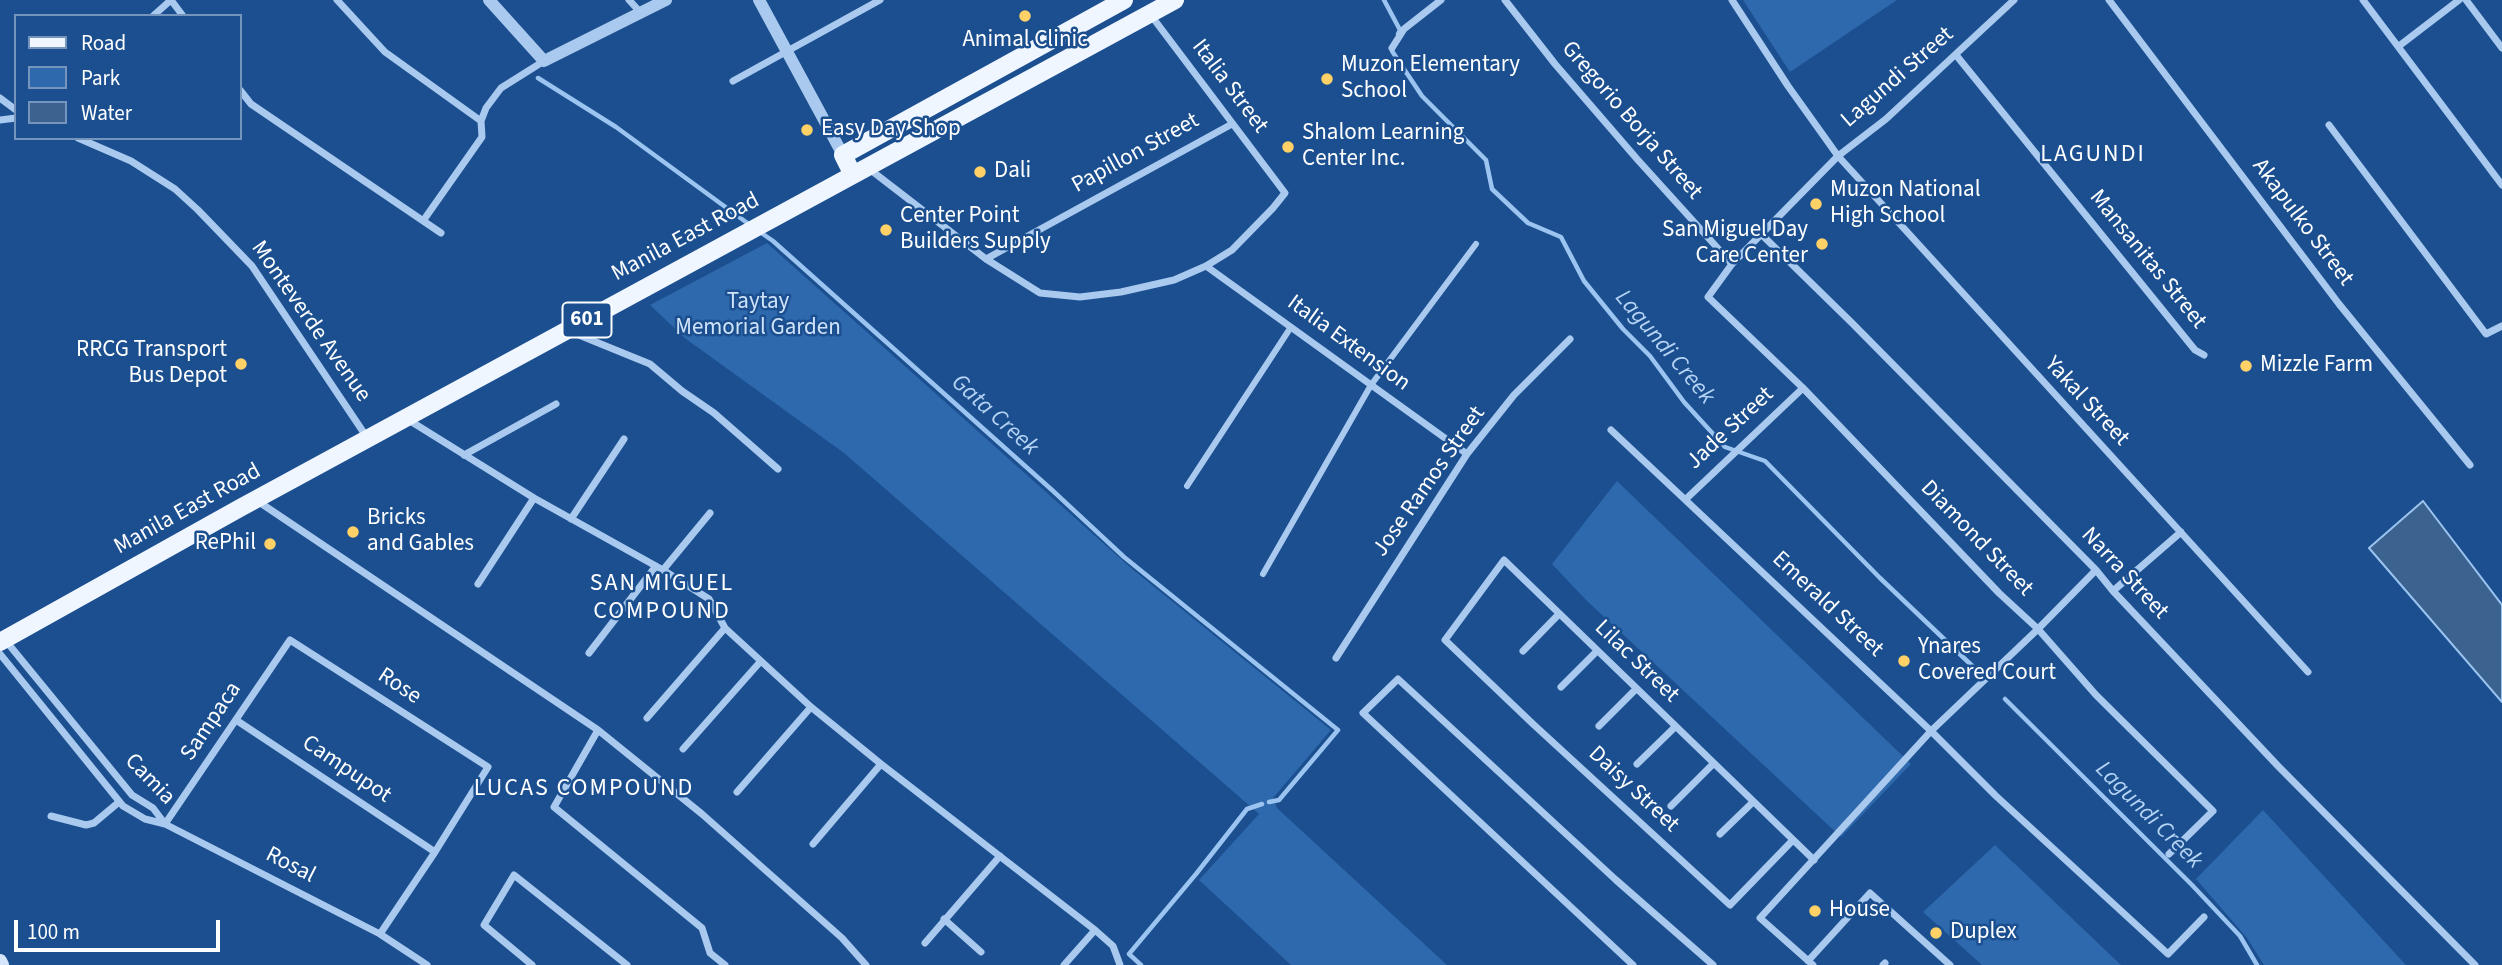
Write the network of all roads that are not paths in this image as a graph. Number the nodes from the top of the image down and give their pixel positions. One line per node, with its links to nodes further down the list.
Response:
1 (171, 0): 19 (street)
2 (337, 0): 32 (street)
3 (489, 0): 27 (street)
4 (629, 0): 18 (street)
5 (666, 0): 18 (street)
6 (759, 0): 25 (street)
7 (880, 0): 25 (street)
8 (1175, 0): 20 (main road, Manila East Road / 601)
9 (1441, 0): 23 (street)
10 (1505, 0): 45 (street, Gregorio Borja Street)
11 (1731, 0): 37 (street, Yakal Street)
12 (2014, 0): 26 (street, Lagundi Street)
13 (2109, 0): 62 (street, Akapulko Street)
14 (2363, 0): 22 (street)
15 (2459, 0): 22 (street)
16 (2466, 0): 24 (street)
17 (1120, 1): 21 (main road); 28 (main road)
18 (641, 13): 27 (street)
19 (155, 14)
20 (1150, 14): 21 (main road, Manila East Road / 601); 33 (street, Italia Street)
21 (1130, 24): 31 (main road, Manila East Road / 601)
22 (2399, 46): 39 (street)
23 (1392, 48)
24 (2502, 48)
25 (786, 50): 29 (street); 36 (street)
26 (1956, 55): 37 (street, Lagundi Street); 52 (street, Mansanitas Street)
27 (544, 61): 32 (street)
28 (978, 79): 31 (main road); 36 (main road)
29 (733, 81)
30 (242, 93): 40 (street)
31 (990, 101): 38 (main road, Manila East Road / 601)
32 (481, 121): 40 (street)
33 (1232, 124): 44 (street, Papillon Street); 46 (street, Italia Street)
34 (2329, 125): 48 (street)
35 (83, 140): 59 (street, Monteverde Avenue)
36 (843, 155): 38 (main road)
37 (1838, 156): 42 (street, Lagundi Street); 70 (street, Yakal Street)
38 (860, 171): 44 (street, Italia Street); 50 (main road, Manila East Road / 601)
39 (2502, 185)
40 (423, 221): 41 (street)
41 (441, 233)
42 (1761, 234): 45 (street, Lagundi Street); 72 (street, Narra Street)
43 (1476, 244): 53 (street)
44 (986, 259): 46 (street, Italia Street)
45 (1732, 264): 47 (street, Lagundi Street)
46 (1206, 266): 49 (street, Italia Extension)
47 (1708, 297): 54 (street, Diamond Street)
48 (2502, 326)
49 (1291, 327): 53 (street, Italia Extension); 64 (street)
50 (569, 330): 56 (main road, Manila East Road / 601); 63 (street)
51 (1570, 339): 60 (street, Jose Ramos Street)
52 (2204, 355)
53 (1371, 385): 60 (street, Italia Extension); 73 (street)
54 (1803, 388): 66 (street, Jade Street); 78 (street, Diamond Street)
55 (556, 404): 61 (street)
56 (406, 419): 59 (main road, Manila East Road / 601); 61 (street)
57 (1611, 430): 66 (street, Emerald Street)
58 (624, 439): 69 (street)
59 (369, 440): 67 (main road, Manila East Road / 601)
60 (1467, 454): 85 (street, Jose Ramos Street)
61 (464, 455): 65 (street)
62 (2470, 465)
63 (778, 470)
64 (1186, 486)
65 (534, 498): 69 (street); 74 (street)
66 (1686, 499): 96 (street, Emerald Street)
67 (255, 500): 81 (main road, Manila East Road / 601); 95 (street)
68 (710, 513): 71 (street)
69 (570, 519): 71 (street)
70 (2180, 533): 75 (street); 87 (street, Yakal Street)
71 (660, 568): 77 (street); 84 (street)
72 (2096, 570): 75 (street, Narra Street); 78 (street)
73 (1262, 574)
74 (478, 583)
75 (2113, 591): 131 (street, Narra Street)
76 (1559, 614): 79 (street, Lilac Street); 82 (street); 83 (street, Lilac Street)
77 (725, 628): 86 (street); 91 (street)
78 (2038, 629): 96 (street); 111 (street, Diamond Street)
79 (1445, 639): 108 (street, Daisy Street)
80 (290, 640): 92 (street, Sampaca); 110 (street, Rose)
81 (2, 645): 102 (street, Camia); 106 (street, Camia)
82 (1524, 651)
83 (1597, 651): 88 (street); 89 (street, Lilac Street)
84 (589, 653)
85 (1336, 658)
86 (760, 662): 90 (street); 97 (street)
87 (2308, 672)
88 (1561, 687)
89 (1636, 689): 93 (street); 94 (street, Lilac Street)
90 (811, 707): 98 (street); 101 (street)
91 (648, 718)
92 (236, 720): 106 (street, Sampaca); 110 (street, Campupot)
93 (1599, 726)
94 (1675, 727): 99 (street); 100 (street, Lilac Street)
95 (598, 730): 124 (street); 125 (street)
96 (1931, 731): 113 (street); 114 (street, Emerald Street)
97 (683, 749)
98 (881, 764): 109 (street); 112 (street)
99 (1637, 764)
100 (1713, 764): 103 (street, Lilac Street); 104 (street)
101 (737, 792)
102 (119, 802): 105 (street); 106 (street, Camia)
103 (1753, 802): 107 (street); 108 (street, Lilac Street)
104 (1671, 806)
105 (51, 817)
106 (165, 824): 117 (street, Rosal)
107 (1720, 834)
108 (1793, 840): 113 (street, Lilac Street)
109 (813, 844)
110 (435, 852): 117 (street)
111 (2169, 854)
112 (1000, 856): 115 (street); 116 (street)
113 (1814, 860): 120 (street)
114 (2204, 917)
115 (944, 919): 118 (street); 119 (street)
116 (1095, 930): 126 (street); 127 (street)
117 (380, 933): 121 (street, Rosal)
118 (925, 943)
119 (981, 952)
120 (1810, 963): 130 (street)
121 (427, 965)
122 (532, 965): 123 (street)
123 (627, 965)
124 (725, 965)
125 (866, 965)
126 (1064, 965)
127 (1120, 965)
128 (1633, 965): 129 (street)
129 (1713, 965)
130 (1950, 965)
131 (2475, 965)

